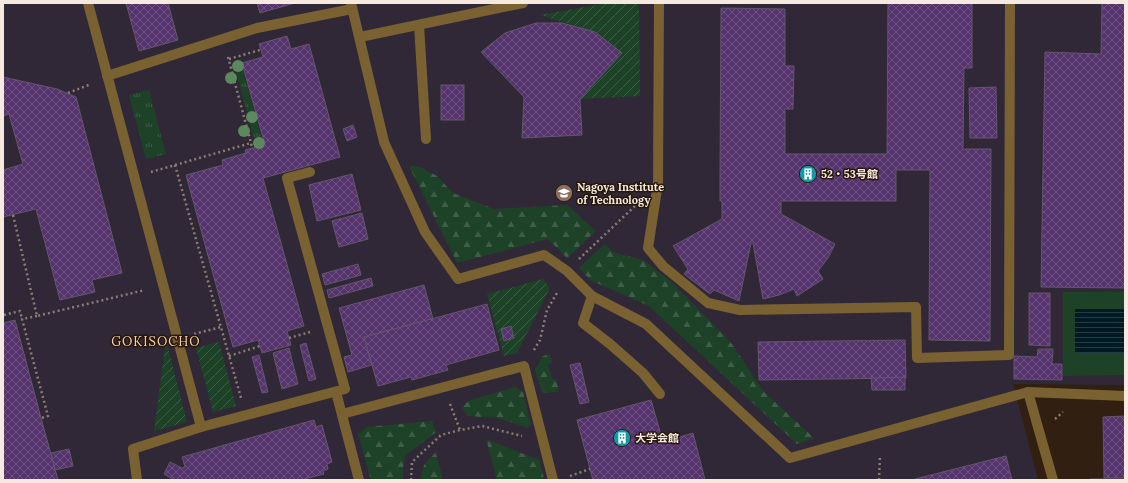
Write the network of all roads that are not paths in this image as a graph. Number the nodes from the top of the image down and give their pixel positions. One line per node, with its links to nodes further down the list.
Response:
1 (88, 3): 8 (street)
2 (523, 3): 6 (street)
3 (659, 3): 4 (street)
4 (1010, 3)
5 (352, 6): 7 (street); 8 (street)
6 (419, 25): 7 (street); 9 (street)
7 (360, 37): 11 (street)
8 (108, 76): 17 (street)
9 (426, 138)
10 (310, 172): 12 (street)
11 (592, 296): 13 (street); 14 (street)
12 (336, 392): 16 (street); 17 (street)
13 (1028, 392): 15 (street); 21 (street)
14 (660, 394)
15 (1125, 396)
16 (342, 414): 19 (street); 20 (street)
17 (201, 427): 18 (street)
18 (137, 480)
19 (359, 480)
20 (553, 480)
21 (1052, 480)

